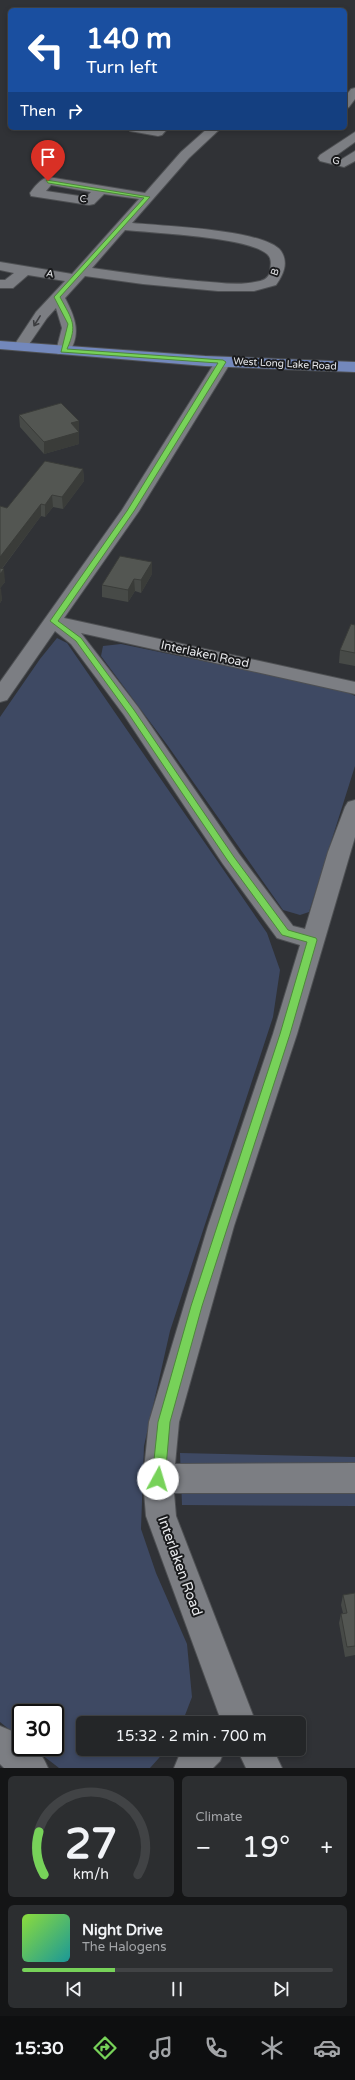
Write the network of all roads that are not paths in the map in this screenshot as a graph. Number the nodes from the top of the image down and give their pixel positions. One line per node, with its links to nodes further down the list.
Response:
1 (355, 91): 2 (street)
2 (347, 107)
3 (146, 130): 4 (street)
4 (160, 130)
5 (209, 130): 9 (street)
6 (354, 138): 7 (street, G)
7 (355, 155)
8 (101, 190): 9 (street, C)
9 (148, 197): 10 (street)
10 (122, 226): 13 (street); 13 (street, B)
11 (0, 266): 12 (street, A)
12 (24, 270): 13 (street, A); 14 (street)
13 (79, 275): 15 (street)
14 (0, 284)
15 (57, 297): 17 (street, one-way to 17); 18 (street)
16 (0, 345): 17 (main road, West Long Lake Road)
17 (20, 347): 18 (main road, West Long Lake Road)
18 (63, 351): 19 (main road, West Long Lake Road)
19 (223, 362): 20 (main road, West Long Lake Road); 21 (street)
20 (355, 368)
21 (54, 621): 22 (street, Interlaken Road); 23 (street); 25 (street)
22 (355, 688)
23 (0, 696)
24 (355, 807): 25 (street, Interlaken Road)
25 (312, 940): 27 (street, Interlaken Road)
26 (355, 1478): 27 (street)
27 (158, 1479): 28 (street, Interlaken Road)
28 (233, 1716)
29 (0, 1743): 32 (street)
30 (202, 1756): 33 (street)
31 (258, 1756): 34 (street)
32 (31, 1768)
33 (191, 1768)
34 (265, 1768)

